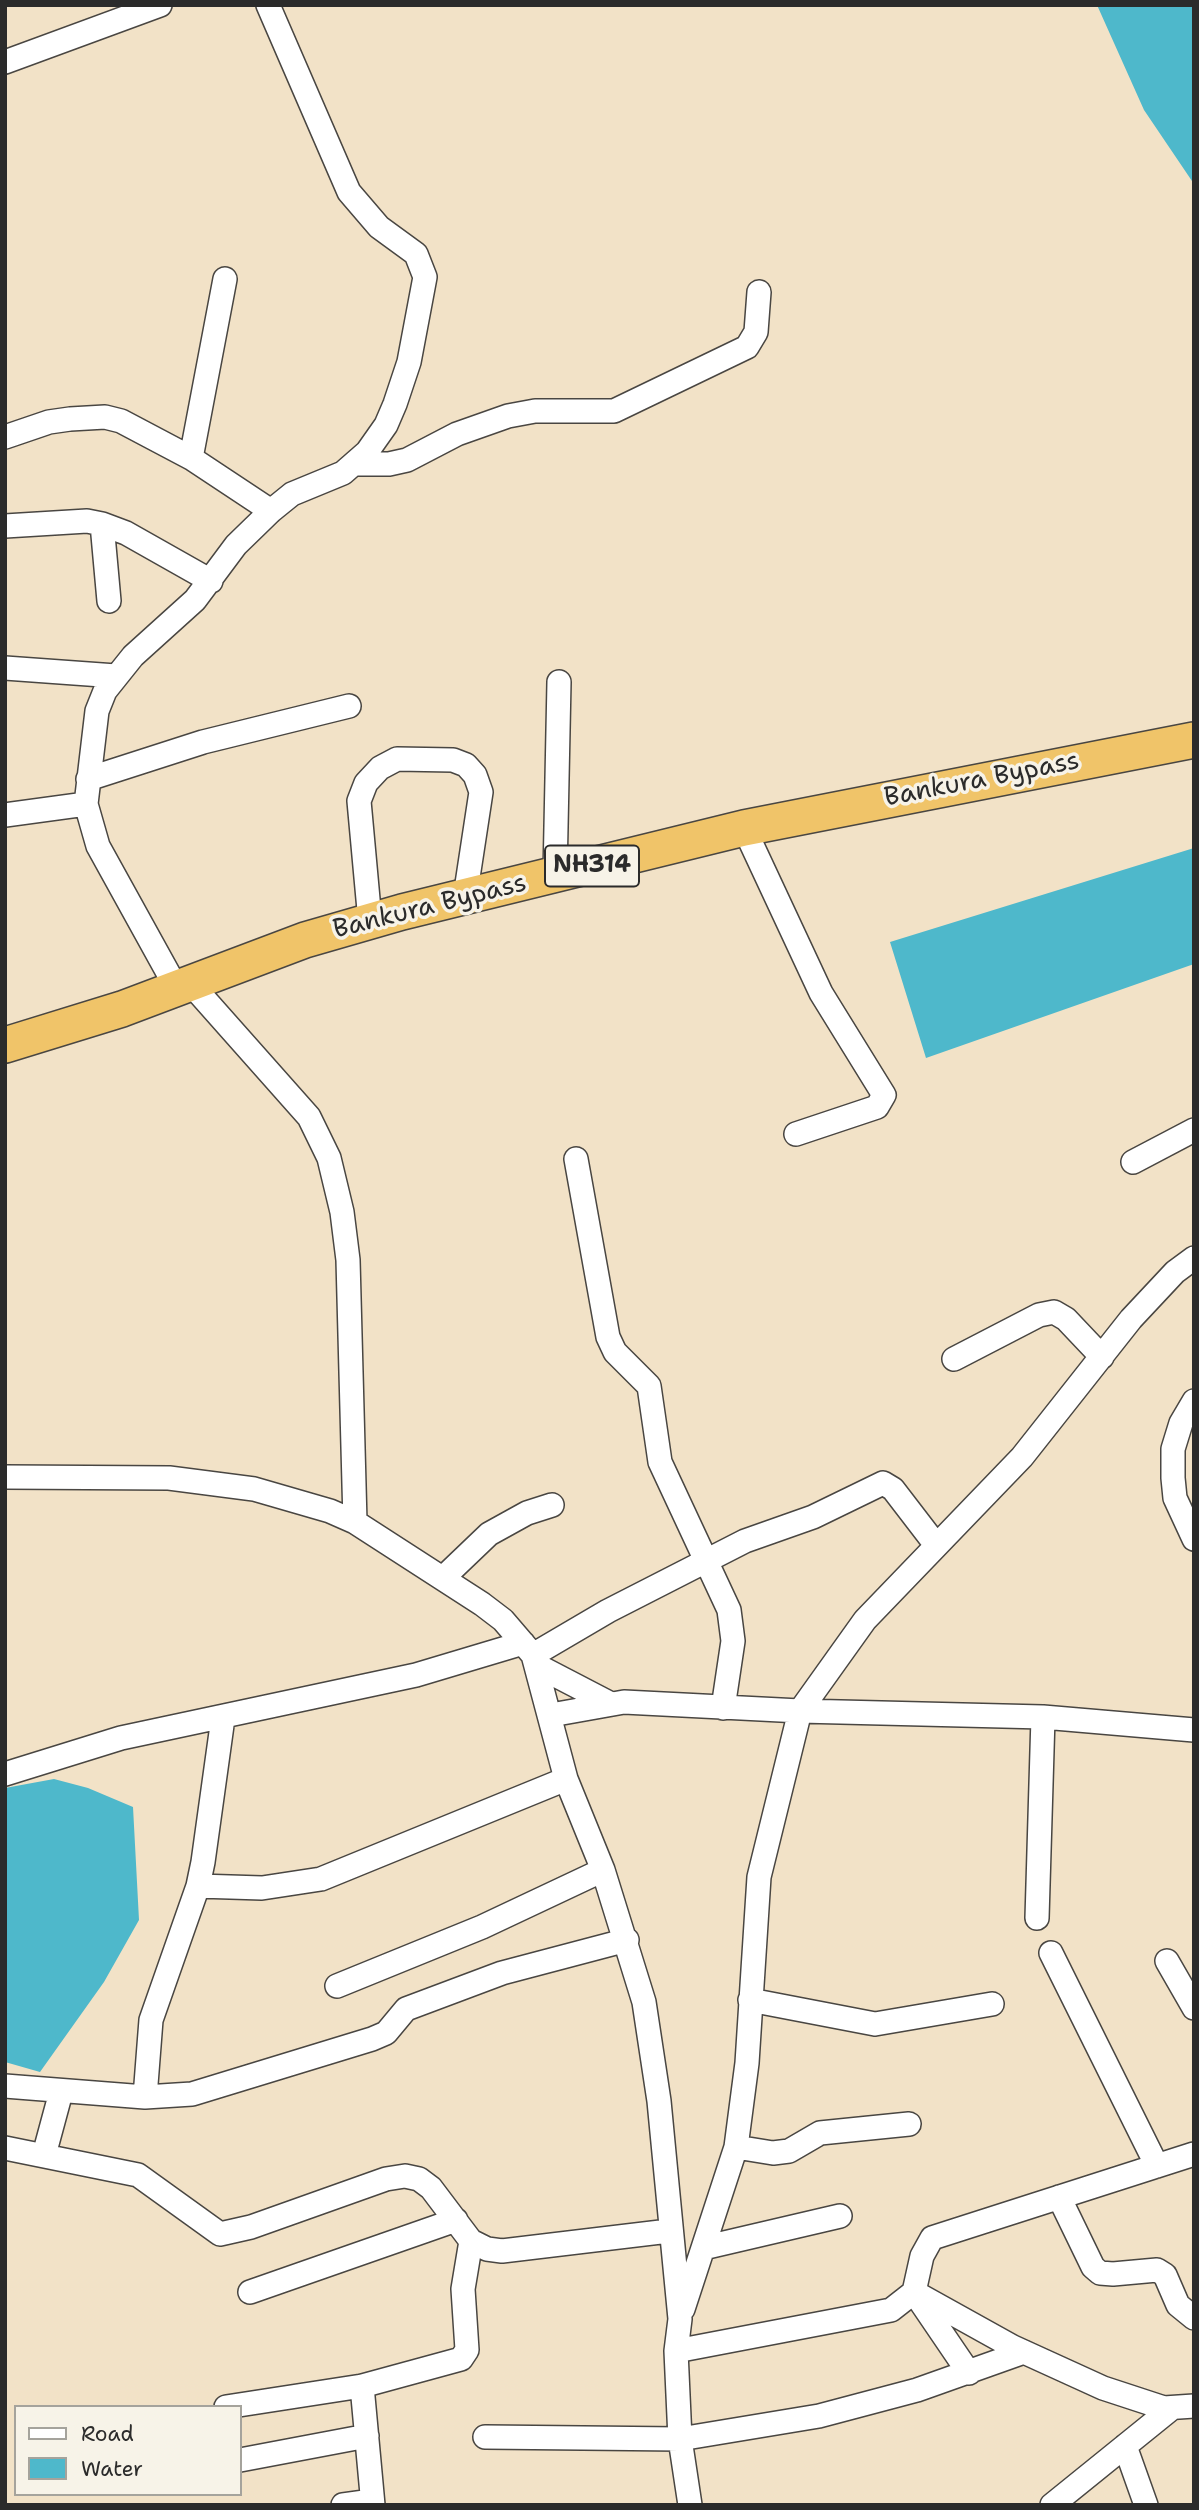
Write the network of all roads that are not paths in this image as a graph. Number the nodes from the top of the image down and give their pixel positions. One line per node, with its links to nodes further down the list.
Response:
1 (160, 5): 3 (street)
2 (268, 5): 8 (street)
3 (5, 62)
4 (225, 279): 7 (street)
5 (759, 292): 8 (street)
6 (5, 437): 7 (street)
7 (191, 458): 9 (street)
8 (356, 464): 9 (street)
9 (271, 511): 12 (street)
10 (102, 524): 11 (street); 12 (street); 13 (street)
11 (5, 526)
12 (211, 581): 15 (street)
13 (109, 601)
14 (5, 668): 15 (street)
15 (116, 676): 19 (street)
16 (559, 682): 23 (street)
17 (349, 706): 19 (street)
18 (1194, 740): 22 (highway, Bankura Bypass / NH314)
19 (88, 779): 20 (street)
20 (86, 804): 21 (street); 26 (street)
21 (5, 815)
22 (744, 828): 23 (highway, Bankura Bypass / NH314); 29 (street)
23 (555, 875): 24 (highway, Bankura Bypass / NH314)
24 (465, 897): 25 (highway, Bankura Bypass / NH314); 25 (street)
25 (370, 921): 26 (highway, Bankura Bypass / NH314)
26 (184, 986): 27 (highway, Bankura Bypass / NH314); 39 (street)
27 (5, 1045)
28 (1194, 1130): 31 (street)
29 (796, 1135)
30 (576, 1159): 42 (street)
31 (1133, 1162)
32 (1194, 1258): 33 (street)
33 (1102, 1357): 34 (street); 41 (street)
34 (954, 1359)
35 (1194, 1401): 38 (street)
36 (5, 1477): 39 (street)
37 (552, 1505): 43 (street)
38 (1188, 1514): 40 (street)
39 (355, 1522): 43 (street)
40 (1194, 1539)
41 (936, 1545): 42 (street); 47 (street)
42 (705, 1562): 44 (street); 46 (street)
43 (443, 1578): 44 (street)
44 (531, 1654): 45 (street); 48 (street); 50 (street)
45 (611, 1704): 46 (street); 48 (street)
46 (723, 1708): 47 (street)
47 (800, 1711): 49 (street); 61 (street)
48 (551, 1715): 53 (street)
49 (1043, 1717): 51 (street); 56 (street)
50 (223, 1718): 52 (street); 55 (street)
51 (1194, 1730)
52 (5, 1774)
53 (566, 1779): 54 (street); 55 (street)
54 (603, 1870): 57 (street); 60 (street)
55 (198, 1886): 66 (street)
56 (1037, 1918)
57 (627, 1940): 66 (street); 76 (street)
58 (1051, 1953): 72 (street)
59 (1167, 1961): 63 (street)
60 (337, 1986)
61 (750, 2000): 62 (street); 68 (street)
62 (992, 2004)
63 (1194, 2008)
64 (5, 2086): 65 (street)
65 (61, 2092): 66 (street); 71 (street)
66 (145, 2098)
67 (909, 2124): 68 (street)
68 (736, 2147): 78 (street)
69 (5, 2148): 71 (street)
70 (1194, 2154): 72 (street)
71 (44, 2155): 75 (street)
72 (1157, 2166): 73 (street)
73 (1059, 2197): 80 (street); 81 (street)
74 (840, 2216): 78 (street)
75 (456, 2220): 77 (street); 79 (street)
76 (669, 2231): 77 (street); 82 (street)
77 (471, 2241): 86 (street)
78 (703, 2248): 82 (street)
79 (250, 2292)
80 (915, 2292): 83 (street); 84 (street); 85 (street)
81 (1194, 2318)
82 (680, 2319): 83 (street)
83 (677, 2351): 91 (street)
84 (1024, 2352): 85 (street); 88 (street)
85 (969, 2373): 91 (street)
86 (362, 2386): 87 (street); 89 (street)
87 (239, 2405)
88 (1183, 2407): 92 (street)
89 (367, 2437): 93 (street); 94 (street)
90 (485, 2437): 91 (street)
91 (680, 2439): 96 (street)
92 (1125, 2446): 97 (street); 98 (street)
93 (242, 2460)
94 (372, 2503): 95 (street)
95 (343, 2505)
96 (690, 2505)
97 (1052, 2505)
98 (1146, 2505)

